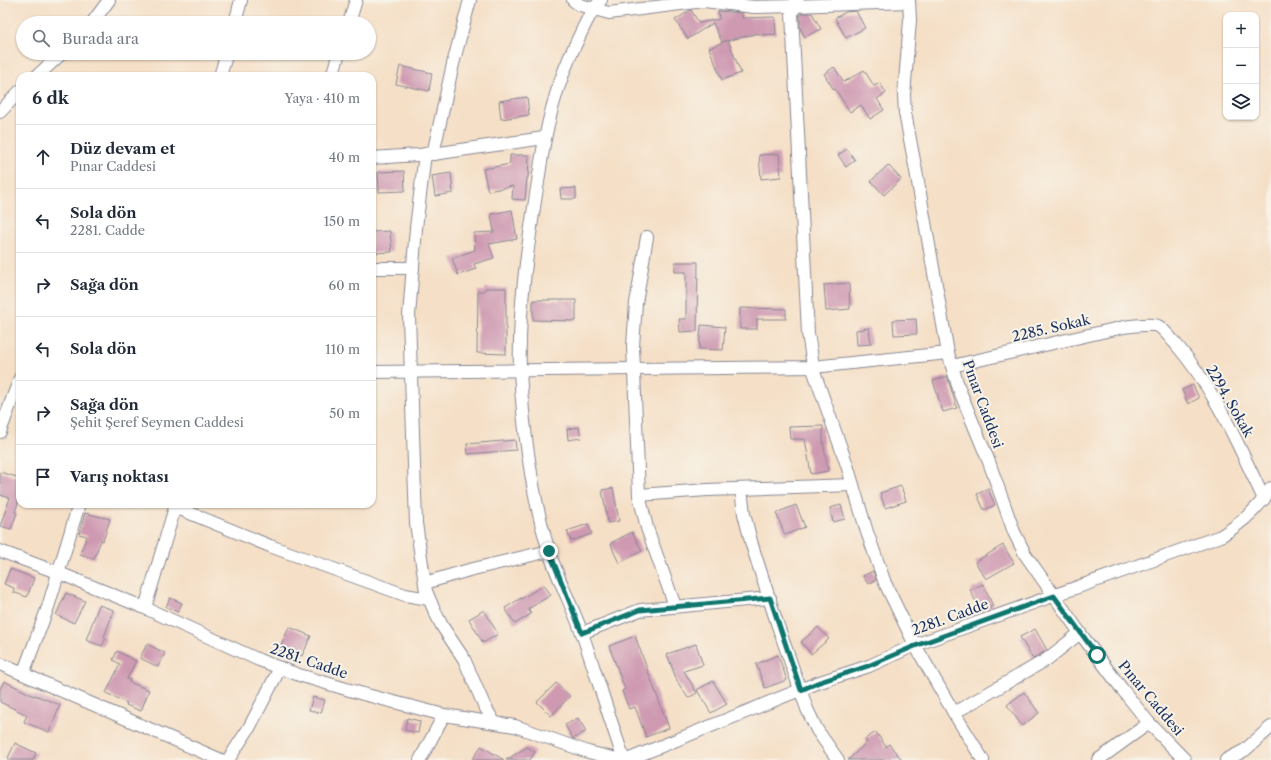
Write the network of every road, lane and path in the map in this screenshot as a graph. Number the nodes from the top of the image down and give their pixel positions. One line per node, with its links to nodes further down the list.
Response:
1 (108, 0): 10 (street)
2 (241, 0): 11 (street)
3 (356, 0): 12 (street)
4 (470, 0): 22 (street)
5 (573, 0): 9 (street)
6 (704, 0): 8 (street); 9 (street)
7 (909, 1): 8 (street); 28 (street, Pınar Caddesi)
8 (795, 3): 30 (street)
9 (597, 4): 21 (street)
10 (97, 16)
11 (237, 16)
12 (351, 16)
13 (54, 60): 16 (street)
14 (225, 60): 17 (street)
15 (338, 60): 18 (street)
16 (41, 72)
17 (221, 72)
18 (333, 72)
19 (16, 95): 20 (street)
20 (0, 112)
21 (544, 138): 22 (street); 32 (street)
22 (429, 154): 23 (street); 26 (street)
23 (376, 158)
24 (647, 236): 31 (street)
25 (376, 268): 26 (street)
26 (413, 268): 34 (street)
27 (1157, 326): 29 (street, 2285. Sokak); 41 (street, 2294. Sokak)
28 (948, 353): 29 (street, Pınar Caddesi); 30 (street)
29 (952, 366): 49 (street, Pınar Caddesi)
30 (813, 367): 31 (street); 37 (street)
31 (633, 369): 32 (street); 40 (street)
32 (520, 370): 34 (street); 46 (street)
33 (376, 372): 34 (street)
34 (410, 372): 48 (street)
35 (16, 389): 36 (street)
36 (0, 432)
37 (853, 485): 39 (street); 56 (street)
38 (1271, 488): 41 (street, 2281. Cadde)
39 (741, 489): 40 (street); 50 (street)
40 (639, 495): 52 (street)
41 (1264, 499): 49 (street, 2281. Cadde)
42 (78, 508): 47 (street)
43 (175, 508): 53 (street)
44 (183, 508): 51 (street)
45 (0, 551): 47 (street, 2281. Cadde)
46 (549, 551): 48 (street); 54 (street)
47 (58, 573): 53 (street, 2281. Cadde); 59 (street)
48 (425, 583): 51 (street)
49 (1054, 596): 55 (street, Pınar Caddesi); 56 (street, 2281. Cadde)
50 (770, 598): 52 (street); 60 (street)
51 (430, 599): 63 (street)
52 (675, 606): 54 (street)
53 (145, 608): 58 (street, 2281. Cadde)
54 (582, 633): 69 (street)
55 (1080, 633): 61 (street); 64 (street, Pınar Caddesi)
56 (915, 646): 60 (street, 2281. Cadde); 61 (street)
57 (0, 664): 59 (street)
58 (280, 668): 62 (street, 2281. Cadde); 67 (street)
59 (23, 674): 66 (street)
60 (801, 690): 69 (street, 2281. Cadde); 70 (street)
61 (954, 714): 71 (street)
62 (444, 715): 63 (street, 2281. Cadde); 68 (street)
63 (494, 722): 69 (street, 2281. Cadde)
64 (1149, 723): 72 (street); 73 (street, Pınar Caddesi)
65 (1271, 727): 74 (street)
66 (221, 760)
67 (228, 760)
68 (420, 760)
69 (624, 760)
70 (838, 760)
71 (982, 760)
72 (1098, 760)
73 (1185, 760)
74 (1226, 760)

